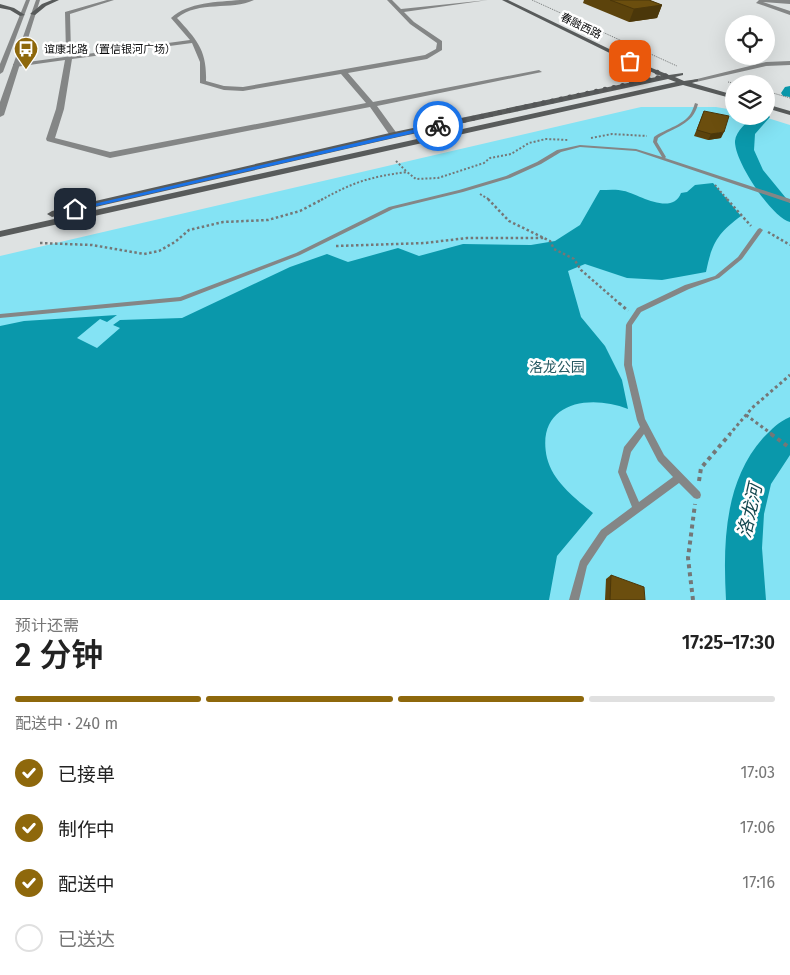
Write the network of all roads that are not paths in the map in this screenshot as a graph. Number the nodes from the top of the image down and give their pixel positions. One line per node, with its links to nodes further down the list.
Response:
1 (28, 0): 15 (street)
2 (38, 0): 14 (street)
3 (57, 0): 14 (main road)
4 (112, 0): 17 (street)
5 (252, 0): 16 (street)
6 (389, 0): 12 (street)
7 (486, 0): 12 (street)
8 (504, 0): 24 (main road, 春融西路)
9 (516, 0): 23 (main road, 春融西路)
10 (790, 2): 13 (street)
11 (0, 6): 15 (main road)
12 (400, 11): 22 (street)
13 (790, 13)
14 (33, 14): 18 (street)
15 (22, 15): 20 (street)
16 (192, 38): 17 (street); 22 (street)
17 (68, 55): 18 (street); 30 (street)
18 (16, 62): 34 (street)
19 (790, 62): 25 (street)
20 (0, 72)
21 (539, 72): 30 (street)
22 (344, 73): 30 (street)
23 (680, 74): 24 (main road); 25 (main road, 春融西路); 27 (main road, 春融西路); 40 (main road)
24 (666, 76): 35 (main road)
25 (696, 80): 26 (main road, 春融西路)
26 (725, 88)
27 (725, 93)
28 (775, 102): 31 (main road)
29 (696, 104): 36 (lane)
30 (373, 106): 35 (street)
31 (790, 106)
32 (775, 109): 33 (main road)
33 (790, 113)
34 (0, 115)
35 (394, 136): 38 (main road)
36 (664, 157): 37 (lane); 41 (lane)
37 (790, 201)
38 (0, 226)
39 (760, 230): 42 (lane)
40 (0, 234)
41 (0, 316)
42 (645, 427): 43 (lane); 45 (lane)
43 (680, 477): 44 (lane); 45 (lane)
44 (697, 495)
45 (637, 509): 46 (lane)
46 (574, 600)

